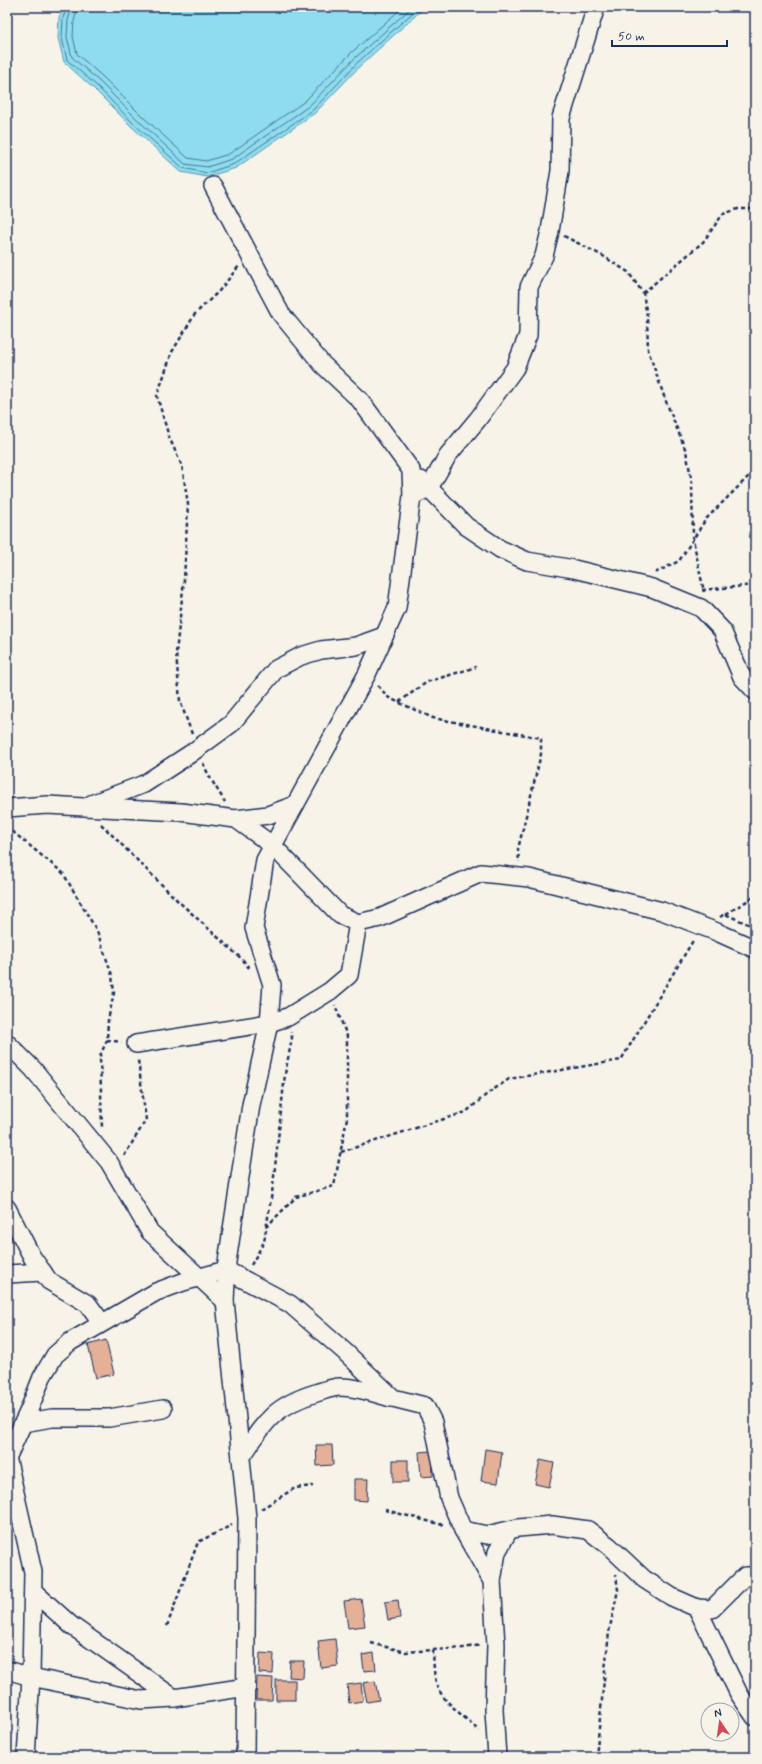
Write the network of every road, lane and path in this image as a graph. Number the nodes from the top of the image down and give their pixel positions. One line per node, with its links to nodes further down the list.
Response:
1 (596, 7): 4 (street)
2 (214, 186): 5 (street)
3 (755, 209): 6 (path)
4 (550, 231): 6 (path); 9 (street)
5 (249, 253): 7 (street); 22 (path)
6 (643, 293): 11 (path)
7 (411, 470): 9 (street); 10 (street)
8 (755, 470): 11 (path)
9 (429, 488): 10 (street); 12 (street)
10 (412, 496): 17 (street)
11 (693, 539): 12 (path); 14 (path)
12 (633, 583): 16 (street)
13 (755, 586): 14 (path)
14 (702, 589): 15 (path); 16 (path)
15 (706, 596)
16 (681, 600): 20 (street)
17 (384, 636): 19 (street); 22 (street)
18 (476, 667): 21 (path)
19 (367, 674): 21 (path); 23 (street)
20 (755, 691)
21 (399, 702): 29 (path)
22 (198, 748): 24 (street); 26 (path)
23 (295, 805): 26 (street); 28 (street)
24 (84, 806): 25 (street); 26 (street); 35 (path)
25 (7, 808)
26 (236, 819): 28 (street)
27 (7, 827): 39 (path)
28 (272, 845): 32 (street); 38 (street)
29 (522, 878): 32 (street); 33 (street)
30 (755, 896): 31 (path)
31 (725, 914)
32 (358, 923): 36 (street)
33 (702, 926): 34 (street); 42 (path)
34 (755, 949)
35 (252, 971)
36 (330, 991): 37 (street); 42 (path)
37 (288, 1017): 38 (street); 46 (path)
38 (269, 1024): 41 (street); 47 (street)
39 (107, 1040): 41 (path); 43 (path)
40 (7, 1044): 43 (street)
41 (136, 1044): 44 (path)
42 (341, 1152): 46 (path)
43 (103, 1155): 44 (street)
44 (114, 1171): 50 (street)
45 (7, 1208): 48 (street)
46 (266, 1227): 51 (path)
47 (226, 1270): 50 (street); 51 (street); 52 (street)
48 (43, 1272): 49 (street); 53 (street)
49 (7, 1274)
50 (200, 1277): 52 (street); 53 (street)
51 (243, 1279): 54 (street)
52 (225, 1301): 58 (street)
53 (102, 1323): 56 (street)
54 (393, 1398): 58 (street); 62 (street)
55 (163, 1409): 56 (street)
56 (23, 1423): 57 (street)
57 (7, 1458): 67 (street)
58 (241, 1458): 61 (street)
59 (313, 1486): 61 (path)
60 (385, 1510): 62 (path)
61 (247, 1518): 69 (path); 75 (street)
62 (463, 1530): 63 (street); 66 (street)
63 (509, 1530): 66 (street); 68 (street)
64 (616, 1573): 81 (path)
65 (755, 1576): 68 (street)
66 (492, 1581): 70 (street)
67 (33, 1591): 74 (street); 76 (street)
68 (697, 1608): 77 (street)
69 (167, 1626)
70 (496, 1637): 72 (path); 78 (street)
71 (371, 1642): 72 (path)
72 (433, 1650): 78 (path)
73 (7, 1670): 74 (street)
74 (31, 1677): 76 (street); 79 (street)
75 (246, 1687): 76 (street); 80 (street)
76 (174, 1698)
77 (755, 1717)
78 (497, 1754)
79 (26, 1757)
80 (245, 1757)
81 (596, 1757)

